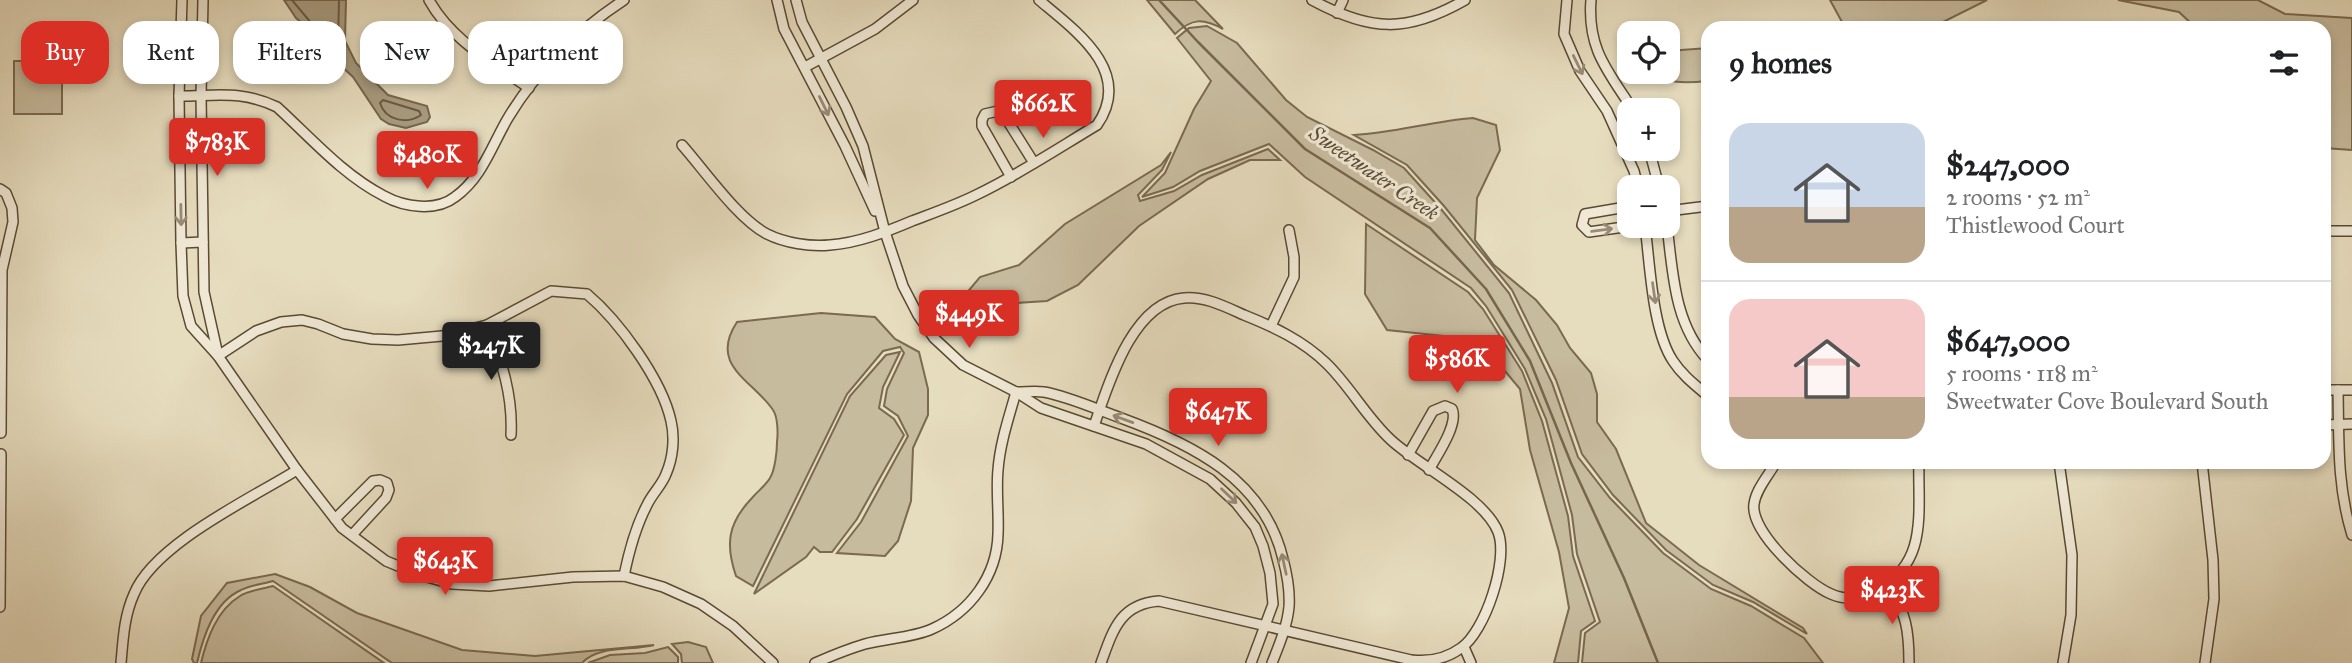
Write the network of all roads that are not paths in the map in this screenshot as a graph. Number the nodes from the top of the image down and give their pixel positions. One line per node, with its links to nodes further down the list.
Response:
1 (182, 0): 18 (street)
2 (203, 0): 19 (street)
3 (429, 0): 17 (street)
4 (776, 0): 16 (street)
5 (796, 0): 15 (street)
6 (913, 0): 15 (street)
7 (1039, 0): 22 (street)
8 (1312, 0): 14 (street)
9 (1343, 0): 14 (street)
10 (1465, 0): 14 (street)
11 (1567, 0): 23 (street, one-way to 23)
12 (1591, 0): 20 (street)
13 (618, 1): 17 (street)
14 (1337, 13)
15 (822, 58): 16 (street); 33 (street)
16 (805, 66): 33 (street, one-way to 33)
17 (529, 88): 19 (street)
18 (179, 96): 19 (street); 37 (street, one-way to 37)
19 (201, 96): 36 (street)
20 (1625, 98)
21 (682, 145): 33 (street)
22 (1034, 163): 24 (street); 24 (street)
23 (1635, 175)
24 (1011, 177): 33 (street)
25 (0, 189): 42 (street)
26 (1701, 207): 28 (street)
27 (1617, 209): 29 (street, one-way to 29)
28 (1680, 210)
29 (1617, 228)
30 (1289, 230): 39 (street)
31 (2331, 231): 32 (street)
32 (2352, 231)
33 (885, 232): 47 (street)
34 (1647, 238): 43 (street, one-way to 43)
35 (1668, 238): 40 (street)
36 (203, 242): 37 (street); 41 (street)
37 (181, 243): 41 (street)
38 (486, 325): 41 (street); 54 (street); 69 (street)
39 (1271, 326): 48 (street); 56 (street)
40 (1701, 352)
41 (218, 356): 62 (street)
42 (0, 386): 53 (street)
43 (1701, 390)
44 (2331, 390): 45 (street)
45 (2338, 390): 46 (street); 50 (street)
46 (2352, 390)
47 (1016, 392): 48 (street); 52 (street); 78 (street)
48 (1099, 410): 52 (street); 57 (street, one-way to 48)
49 (2331, 425): 50 (street)
50 (2339, 425): 51 (street); 68 (street)
51 (2352, 425)
52 (1094, 426): 64 (street)
53 (1, 433)
54 (511, 435)
55 (1, 454): 65 (street)
56 (1408, 455): 63 (street); 63 (street)
57 (1220, 466): 64 (street); 73 (street, one-way to 57)
58 (1772, 469): 70 (street)
59 (1919, 469): 70 (street)
60 (2060, 469): 84 (street)
61 (2203, 469): 85 (street)
62 (297, 470): 66 (street); 76 (street)
63 (1429, 470): 74 (street)
64 (1210, 479): 72 (street, one-way to 72)
65 (0, 507): 71 (street)
66 (335, 519): 67 (street); 67 (street)
67 (352, 535): 69 (street)
68 (2352, 535)
69 (624, 576): 77 (street)
70 (1888, 585): 83 (street)
71 (0, 607)
72 (1266, 626): 73 (street); 79 (street); 80 (street)
73 (1285, 631): 75 (street); 81 (street)
74 (1464, 647): 75 (street); 82 (street)
75 (1439, 661)
76 (121, 663)
77 (773, 663)
78 (815, 663)
79 (1101, 663)
80 (1251, 663)
81 (1272, 663)
82 (1471, 663)
83 (1909, 663)
84 (2063, 663)
85 (2205, 663)

